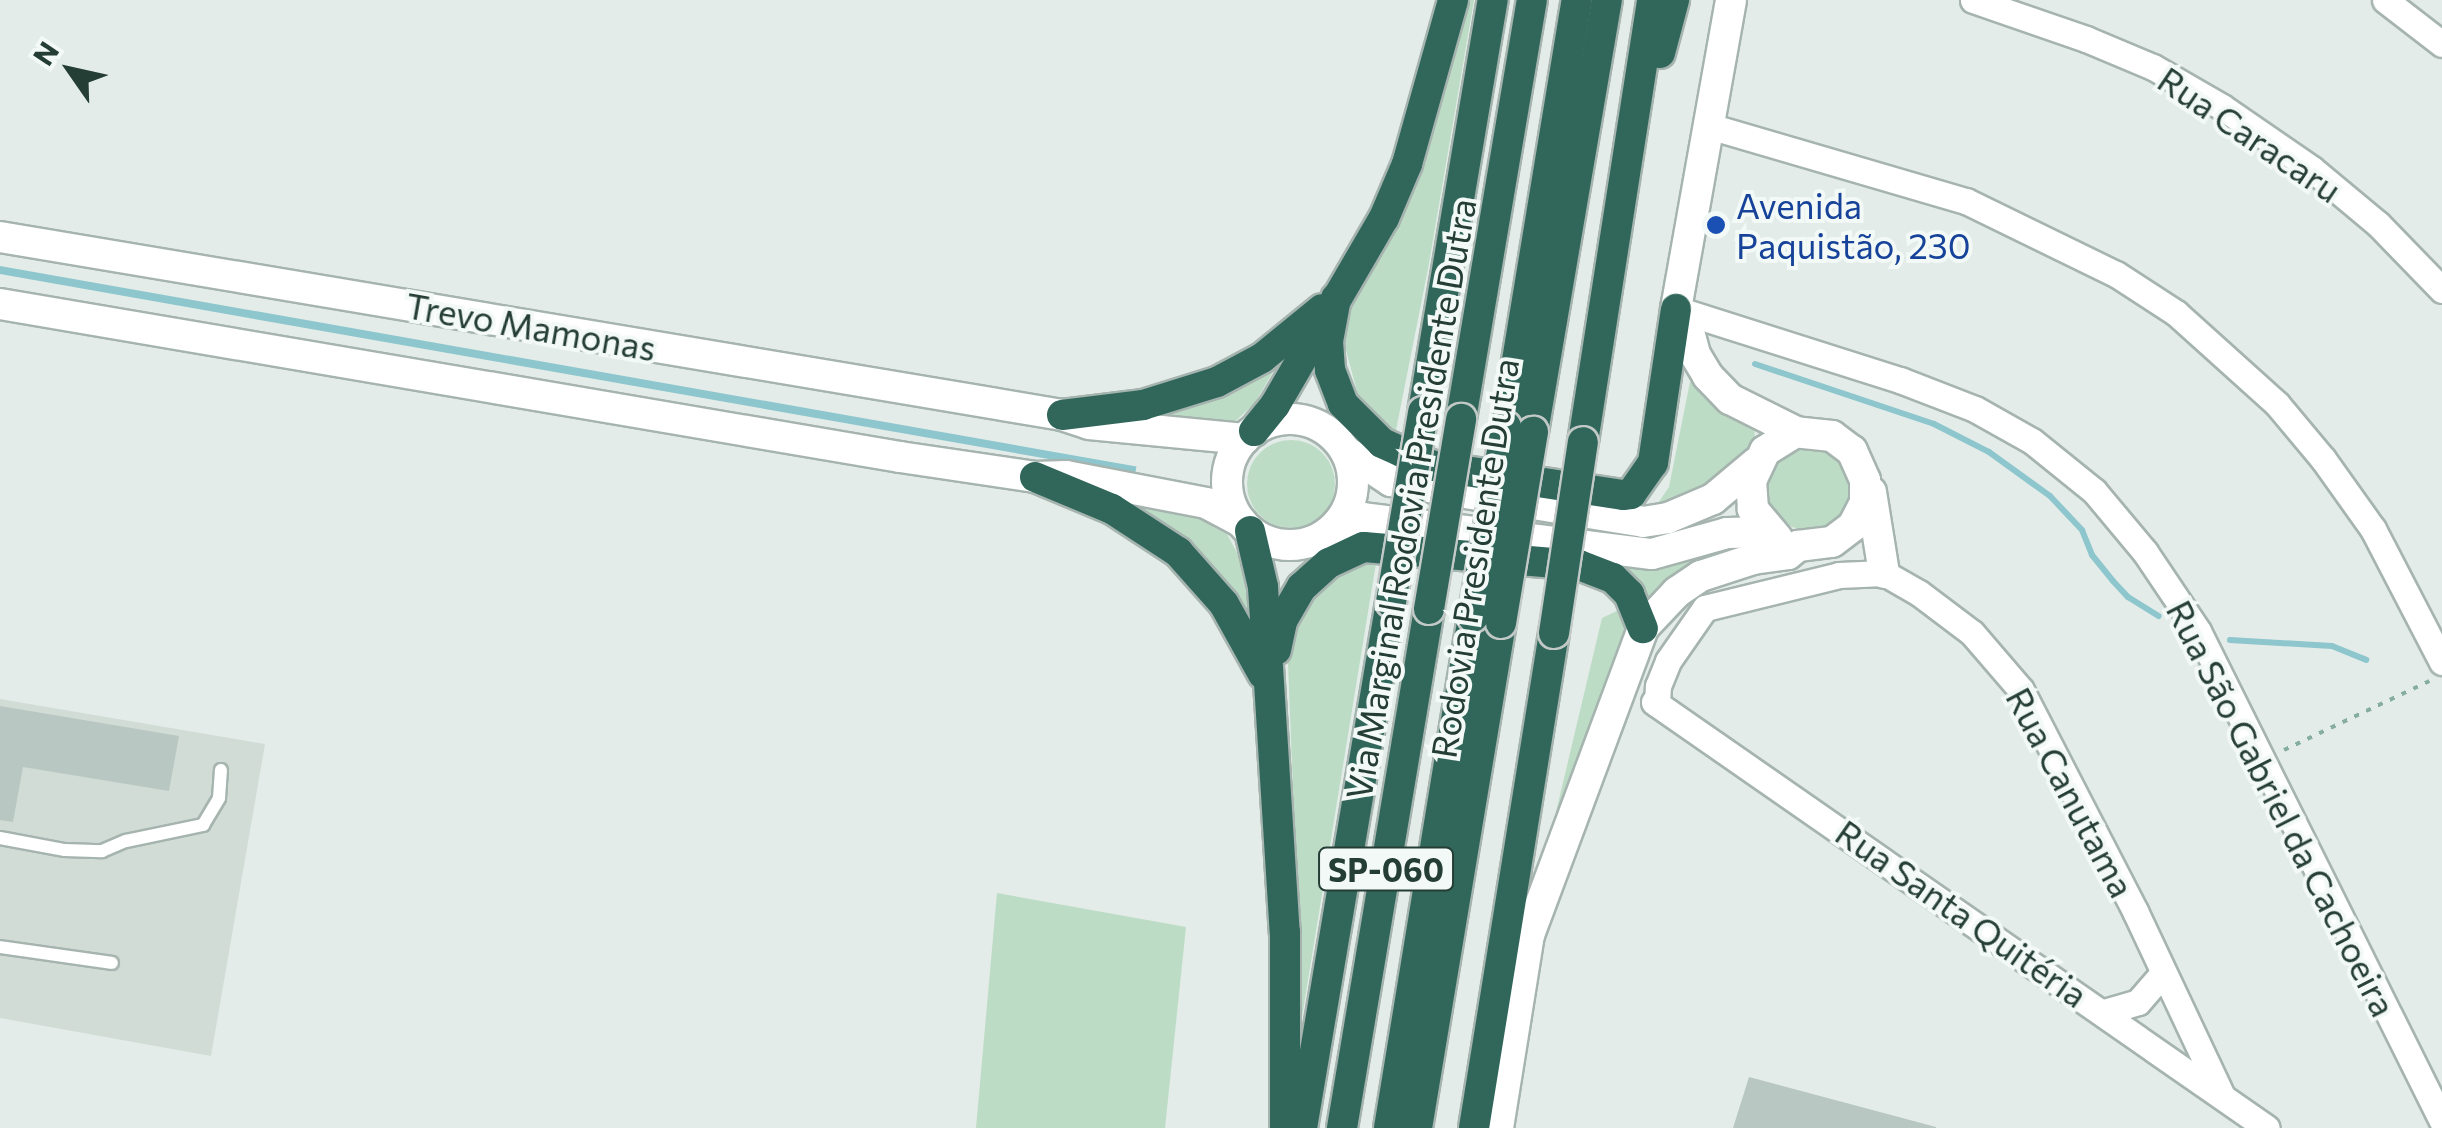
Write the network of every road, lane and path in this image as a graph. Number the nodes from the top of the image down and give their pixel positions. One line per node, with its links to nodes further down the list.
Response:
1 (1453, 0): 16 (highway)
2 (1493, 0): 47 (highway, bridge)
3 (1532, 0): 48 (highway, Via Marginal Rodovia Presidente Dutra / SP-060, bridge)
4 (1577, 0): 20 (highway, Rodovia Presidente Dutra / SP-060)
5 (1607, 0): 20 (highway, Rodovia Presidente Dutra / SP-060)
6 (1652, 0): 13 (highway)
7 (1674, 0): 13 (highway)
8 (1731, 0): 12 (main road)
9 (1973, 0): 15 (street, Rua Caracaru)
10 (2385, 0): 11 (street)
11 (2442, 44)
12 (1709, 126): 18 (main road); 34 (street)
13 (1627, 146): 51 (highway, bridge)
14 (0, 237): 19 (main road, Trevo Mamonas)
15 (2442, 290)
16 (1336, 298): 18 (highway); 19 (highway); 22 (highway)
17 (0, 304): 25 (main road, Trevo Mamonas)
18 (1676, 309): 21 (main road); 37 (street, Rua São Gabriel da Cachoeira)
19 (1062, 416): 22 (main road, Trevo Mamonas)
20 (1519, 430): 32 (highway, Rodovia Presidente Dutra / SP-060, bridge)
21 (1796, 432): 24 (main road); 26 (main road)
22 (1249, 435): 23 (main road); 27 (main road)
23 (1346, 452): 24 (main road); 28 (main road)
24 (1756, 464): 29 (main road)
25 (1035, 477): 27 (main road, Trevo Mamonas); 36 (highway)
26 (1865, 480): 30 (main road); 31 (main road)
27 (1245, 526): 28 (main road); 36 (highway)
28 (1334, 528): 29 (main road)
29 (1769, 532): 30 (main road)
30 (1798, 546): 33 (main road)
31 (1884, 573): 42 (street, Rua Canutama); 43 (street, Rua Santa Quitéria)
32 (1487, 620): 49 (highway, Rodovia Presidente Dutra / SP-060); 50 (highway, Rodovia Presidente Dutra / SP-060)
33 (1643, 628): 36 (highway); 52 (main road)
34 (2442, 662)
35 (2442, 674): 37 (path)
36 (1270, 690): 46 (highway)
37 (2262, 761): 45 (street, Rua São Gabriel da Cachoeira)
38 (221, 770): 39 (lane)
39 (0, 838)
40 (0, 947): 41 (lane)
41 (112, 964)
42 (2164, 972): 43 (street); 44 (street, Rua Canutama)
43 (2104, 1012): 44 (street, Rua Santa Quitéria)
44 (2222, 1096): 53 (street, Rua Santa Quitéria)
45 (2442, 1121)
46 (1285, 1128)
47 (1302, 1128)
48 (1342, 1128)
49 (1389, 1128)
50 (1417, 1128)
51 (1474, 1128)
52 (1498, 1128)
53 (2267, 1128)

